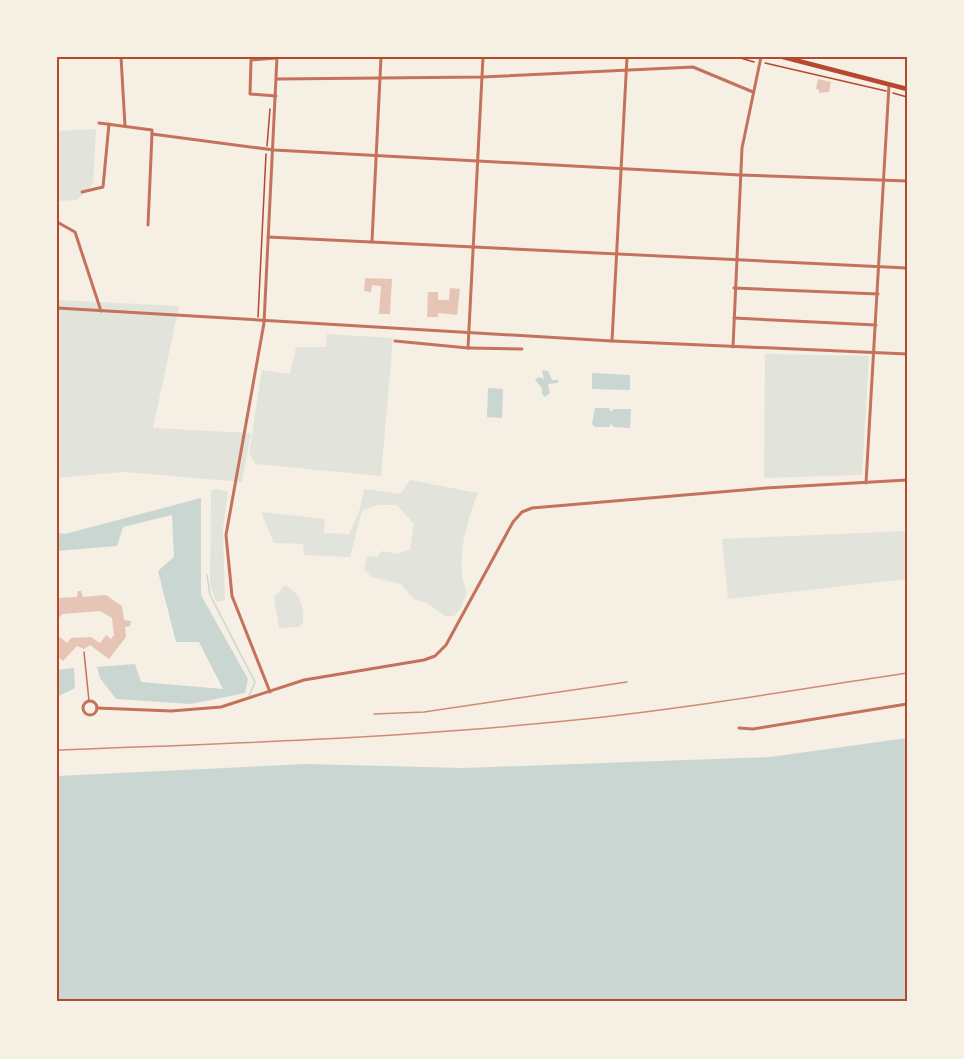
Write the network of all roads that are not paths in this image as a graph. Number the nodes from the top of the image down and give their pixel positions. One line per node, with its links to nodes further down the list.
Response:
1 (121, 57): 18 (street)
2 (277, 57): 11 (street); 15 (street)
3 (381, 57): 9 (street)
4 (483, 57): 10 (street)
5 (627, 57): 8 (street)
6 (783, 57): 12 (main road)
7 (761, 59): 14 (street)
8 (626, 70): 10 (street); 14 (street); 23 (street)
9 (381, 76): 10 (street); 11 (street); 21 (street)
10 (482, 77): 22 (street)
11 (277, 79): 15 (street)
12 (889, 85): 13 (main road); 25 (street)
13 (907, 89)
14 (753, 92): 24 (street)
15 (276, 96): 20 (street)
16 (99, 123): 17 (street)
17 (109, 124): 18 (street); 27 (street)
18 (126, 126): 19 (street)
19 (152, 134): 20 (street); 29 (street)
20 (274, 150): 21 (street); 30 (street)
21 (376, 155): 22 (street); 31 (street)
22 (477, 161): 23 (street); 32 (street)
23 (620, 168): 24 (street); 33 (street)
24 (740, 175): 25 (street); 34 (street)
25 (883, 180): 26 (street); 35 (street)
26 (907, 181)
27 (82, 192)
28 (57, 222): 40 (street)
29 (148, 225)
30 (268, 237): 31 (street); 42 (street)
31 (372, 241): 32 (street)
32 (473, 245): 33 (street); 44 (street)
33 (617, 253): 34 (street); 46 (street)
34 (736, 261): 35 (street); 37 (street)
35 (880, 266): 36 (street); 38 (street)
36 (907, 268)
37 (734, 288): 38 (street); 41 (street)
38 (878, 294): 43 (street)
39 (57, 309): 40 (street)
40 (101, 311): 42 (street)
41 (734, 318): 43 (street); 47 (street)
42 (264, 320): 44 (street); 55 (street)
43 (876, 325): 50 (street)
44 (469, 331): 46 (street); 48 (street)
45 (395, 341): 48 (street)
46 (612, 341): 47 (street)
47 (733, 347): 50 (street)
48 (468, 348): 49 (street)
49 (522, 349)
50 (874, 352): 51 (street); 53 (street)
51 (907, 354)
52 (907, 480): 53 (street)
53 (866, 483): 55 (street)
54 (84, 652): 56 (lane)
55 (270, 692): 58 (street)
56 (89, 701): 58 (street); 58 (street)
57 (907, 704): 59 (street)
58 (97, 708)
59 (739, 728)

